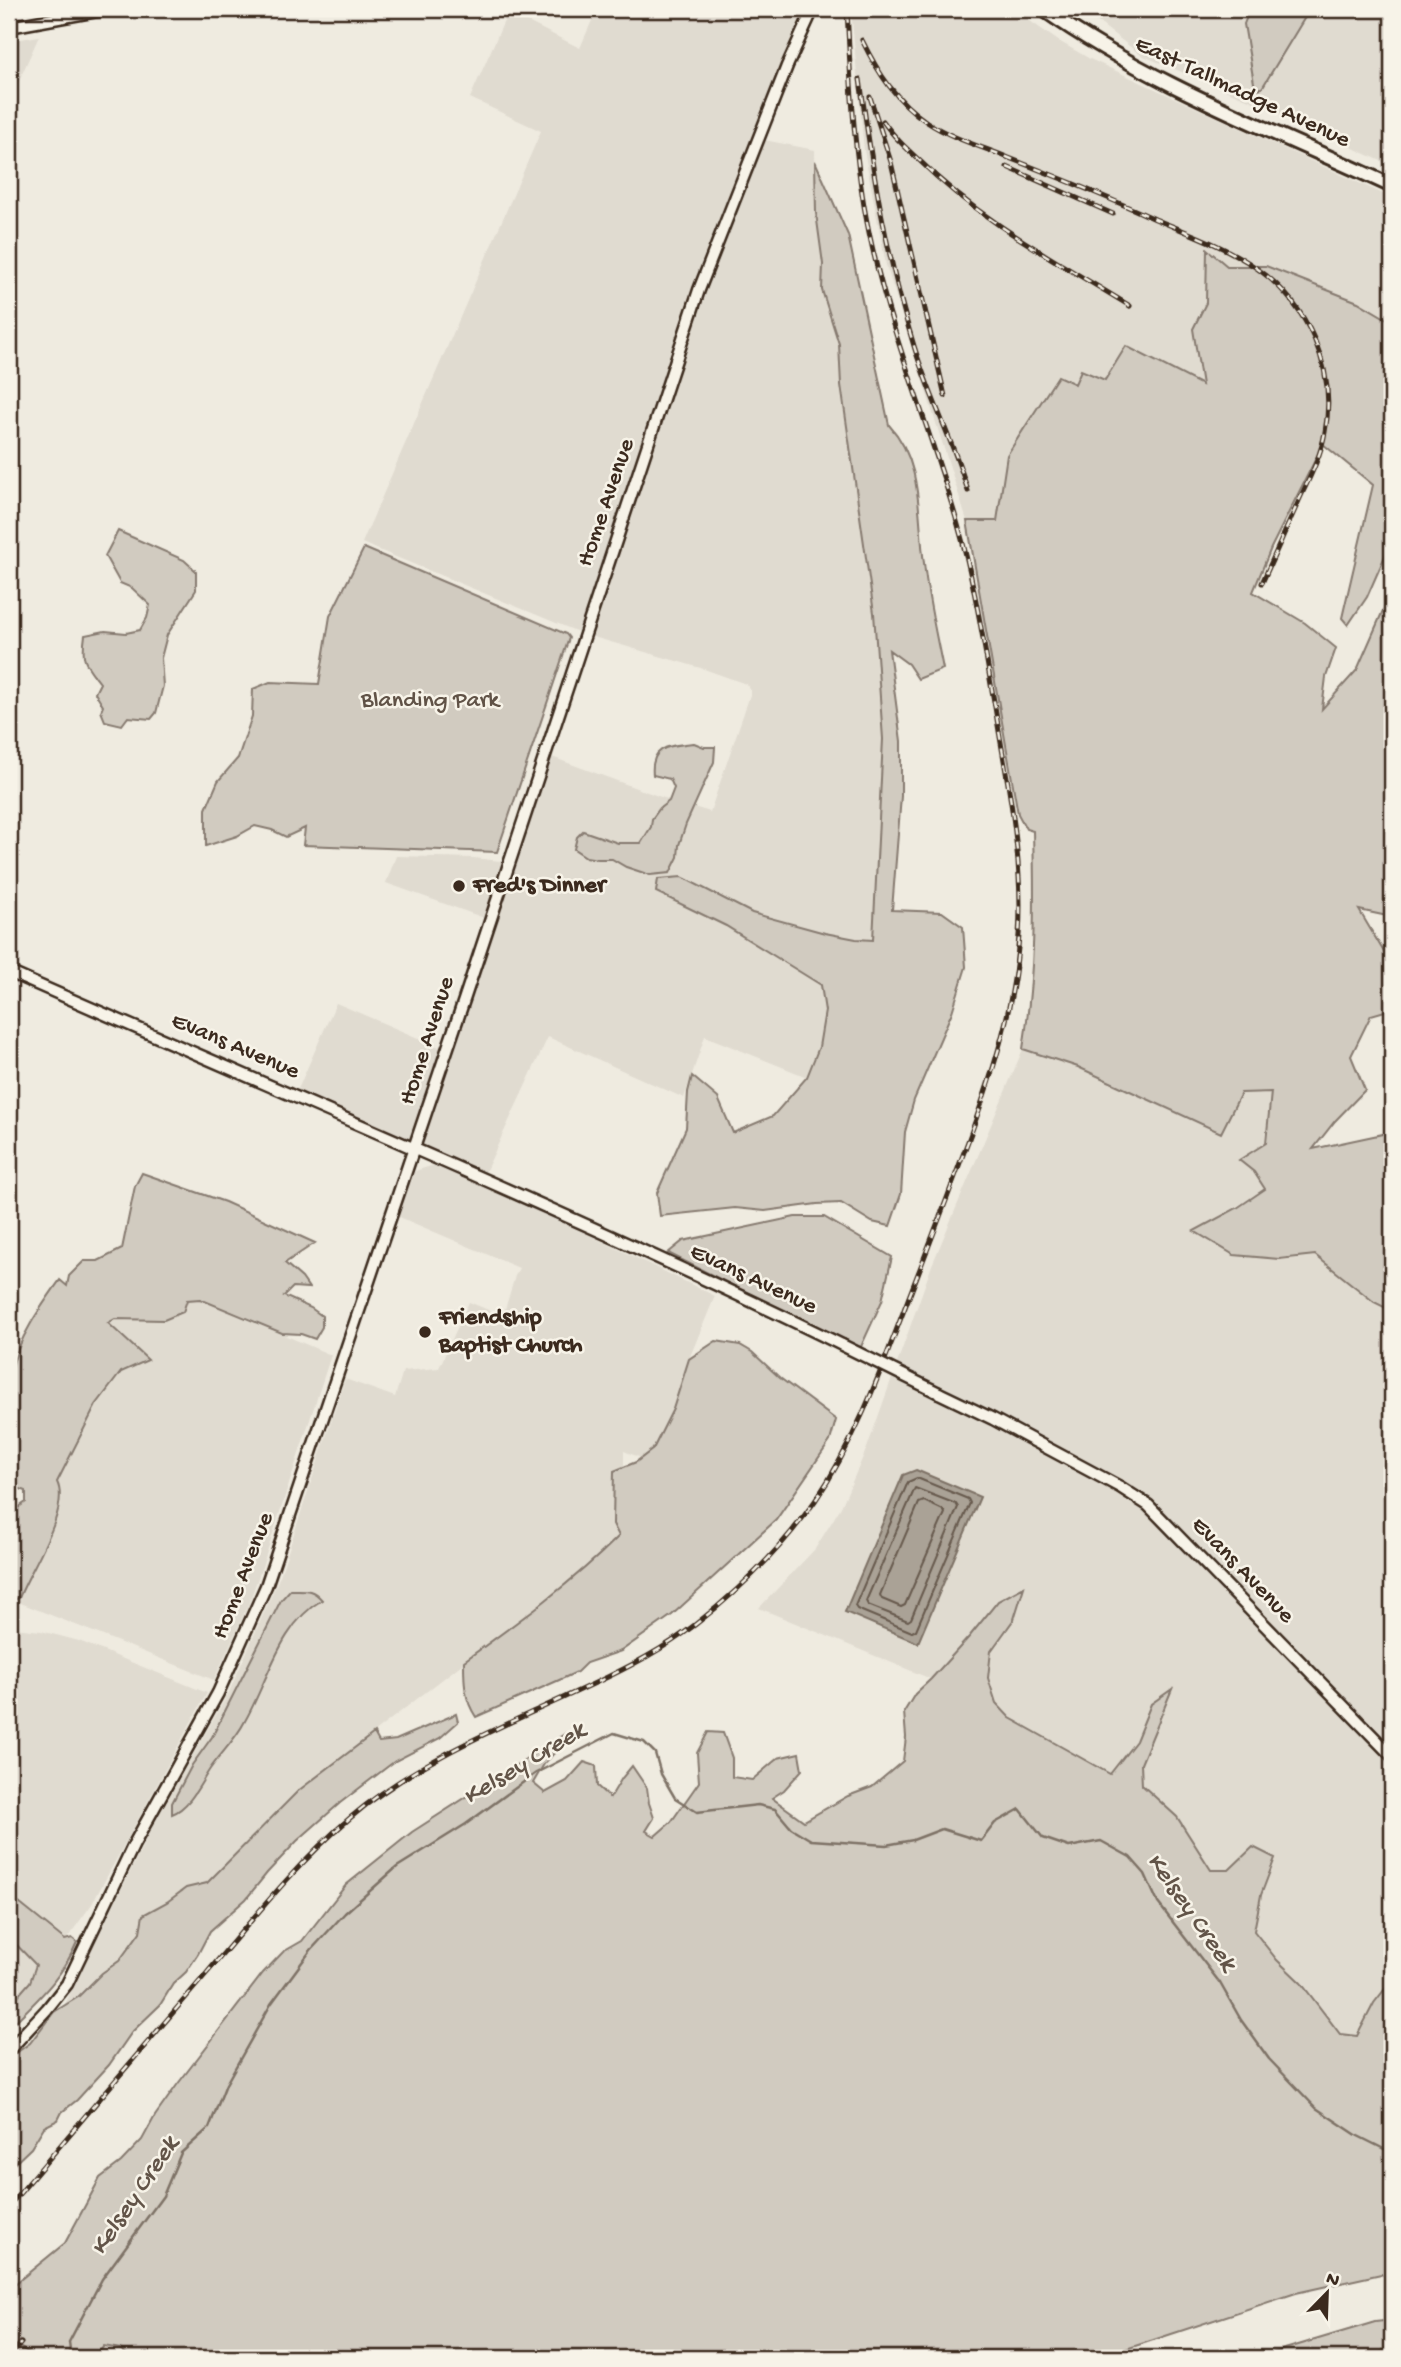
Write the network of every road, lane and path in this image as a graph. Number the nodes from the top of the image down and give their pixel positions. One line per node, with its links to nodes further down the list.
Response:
1 (108, 9): 4 (street)
2 (813, 9): 7 (street, Home Avenue)
3 (1043, 9): 5 (main road, East Tallmadge Avenue)
4 (9, 27)
5 (1392, 186)
6 (9, 972): 7 (street, Evans Avenue)
7 (414, 1149): 8 (street, Evans Avenue, bridge); 9 (street, Home Avenue)
8 (1392, 1756)
9 (9, 2050)

